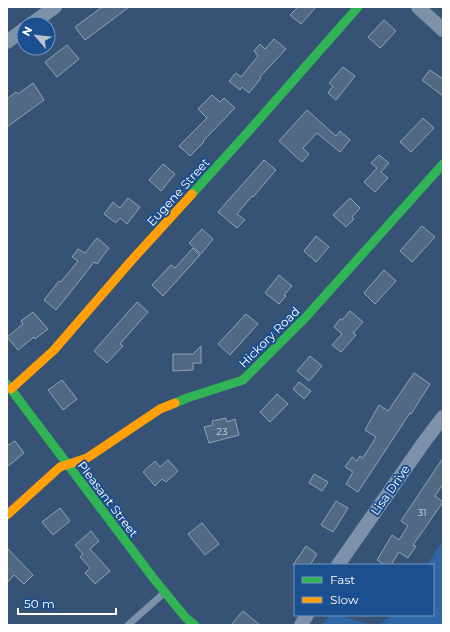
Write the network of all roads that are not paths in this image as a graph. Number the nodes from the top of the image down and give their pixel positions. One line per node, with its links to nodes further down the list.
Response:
1 (55, 7): 4 (street)
2 (358, 7): 9 (street, Eugene Street)
3 (418, 7): 5 (street)
4 (43, 16)
5 (443, 30)
6 (16, 35): 7 (street)
7 (7, 42)
8 (443, 164): 11 (street, Hickory Road)
9 (9, 386): 11 (street, Pleasant Street)
10 (443, 416): 13 (street, Lisa Drive)
11 (67, 464): 12 (street, Hickory Road); 14 (street, Pleasant Street)
12 (7, 515)
13 (339, 564)
14 (165, 592): 16 (lane); 17 (street, Pleasant Street)
15 (306, 616): 18 (street)
16 (128, 625)
17 (195, 625)
18 (301, 625)

